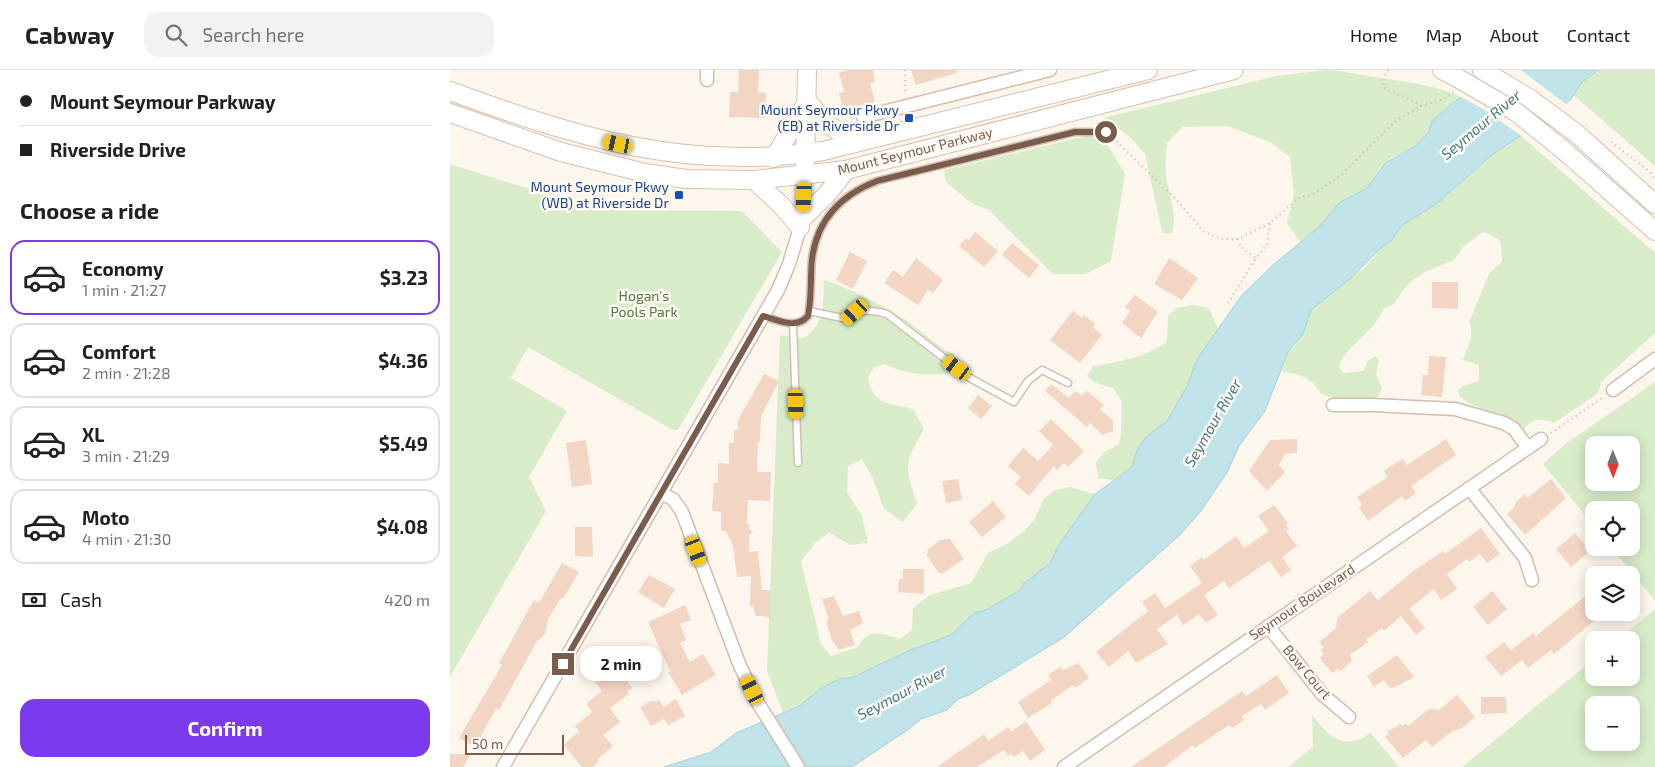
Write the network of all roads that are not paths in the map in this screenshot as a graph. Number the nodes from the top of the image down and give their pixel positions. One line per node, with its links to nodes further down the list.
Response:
1 (807, 70): 9 (main road)
2 (1050, 70): 6 (street)
3 (1148, 70): 13 (main road, Mount Seymour Parkway)
4 (1234, 70): 16 (main road, Mount Seymour Parkway)
5 (1482, 70): 19 (main road)
6 (1012, 74): 11 (street)
7 (1452, 77): 21 (main road, bridge)
8 (450, 91): 15 (main road, Mount Seymour Parkway)
9 (807, 101): 13 (main road); 14 (main road); 15 (main road)
10 (450, 113): 18 (main road, Mount Seymour Parkway)
11 (863, 117)
12 (1106, 132): 22 (lane, Mount Seymour Parkway)
13 (856, 143): 14 (main road, Mount Seymour Parkway)
14 (805, 154): 15 (main road, Mount Seymour Parkway); 17 (main road)
15 (774, 158)
16 (846, 170): 17 (main road, Mount Seymour Parkway); 20 (main road)
17 (805, 176): 18 (main road, Mount Seymour Parkway); 20 (street)
18 (754, 180): 20 (main road)
19 (1655, 204)
20 (802, 222): 23 (street)
21 (1655, 232)
22 (809, 310): 24 (lane); 26 (lane)
23 (768, 318): 24 (lane); 33 (street)
24 (793, 324): 31 (lane)
25 (1655, 359): 27 (street)
26 (1068, 383)
27 (1613, 390)
28 (1333, 405): 30 (street)
29 (1541, 439): 30 (street, Seymour Boulevard)
30 (1528, 448): 32 (street, Seymour Boulevard)
31 (798, 463)
32 (1469, 488): 34 (street); 35 (street, Seymour Boulevard)
33 (662, 494): 37 (street); 38 (street)
34 (1532, 580)
35 (1268, 626): 36 (street, Bow Court); 39 (street, Seymour Boulevard)
36 (1349, 716)
37 (504, 767)
38 (798, 767)
39 (1064, 767)

